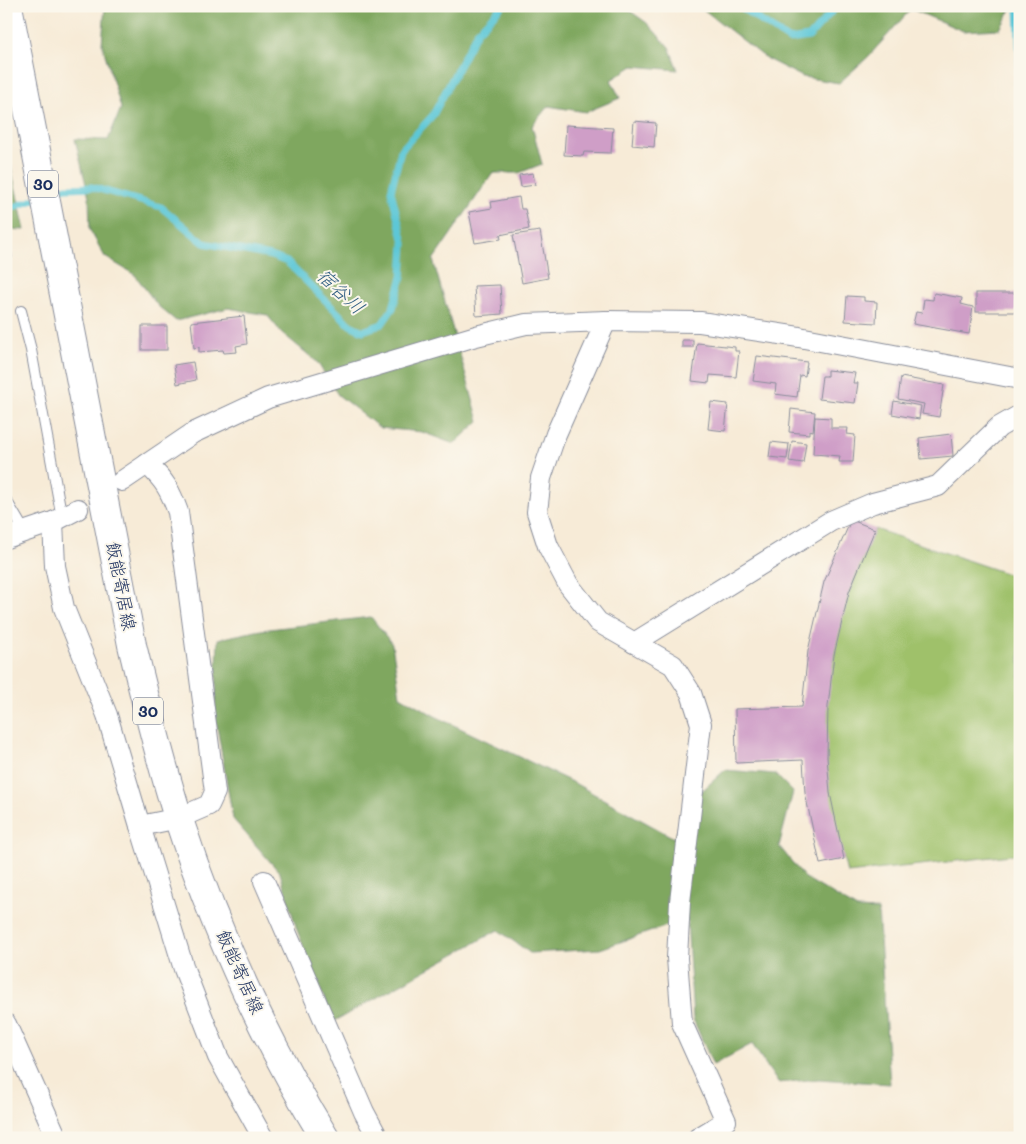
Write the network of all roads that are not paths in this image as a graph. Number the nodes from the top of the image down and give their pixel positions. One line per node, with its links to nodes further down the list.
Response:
1 (8, 6): 12 (main road, 飯能寄居線 / 30)
2 (22, 311): 9 (lane)
3 (606, 320): 4 (street); 6 (street); 11 (street)
4 (1020, 378)
5 (1020, 415): 11 (street)
6 (147, 464): 7 (street); 12 (street)
7 (122, 481)
8 (6, 500): 10 (lane)
9 (65, 516): 10 (street); 13 (street)
10 (16, 535)
11 (634, 643): 20 (street)
12 (179, 818): 13 (street); 18 (main road, 飯能寄居線 / 30)
13 (140, 826): 17 (street)
14 (264, 881): 19 (street)
15 (6, 1024): 16 (street)
16 (57, 1138)
17 (263, 1138)
18 (325, 1138)
19 (378, 1138)
20 (698, 1138)

